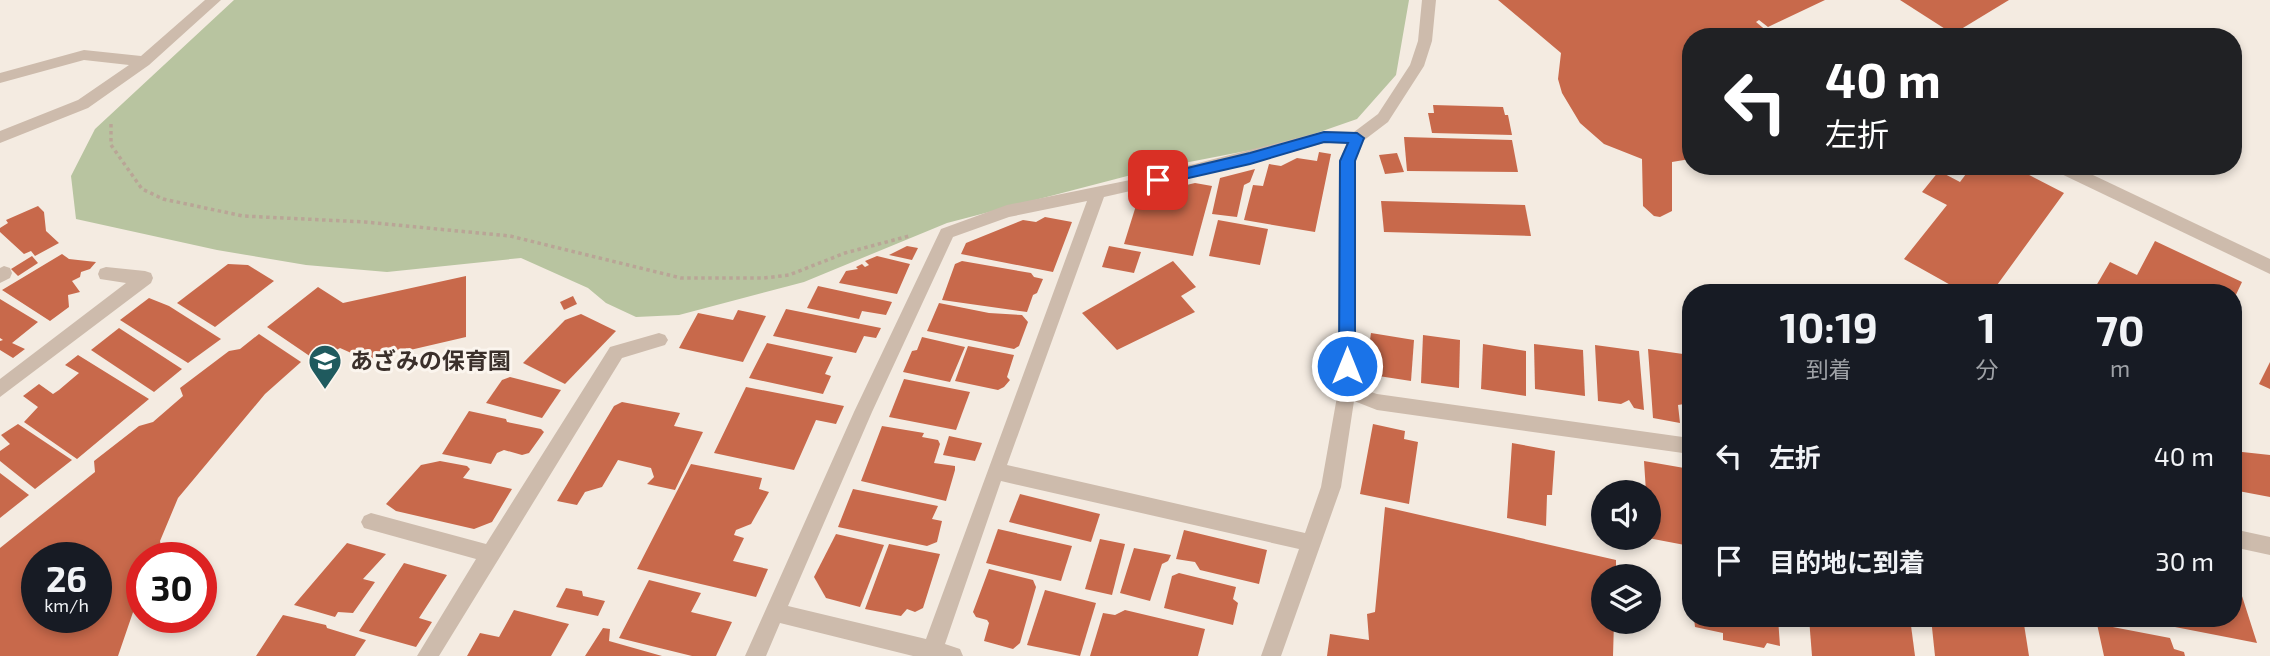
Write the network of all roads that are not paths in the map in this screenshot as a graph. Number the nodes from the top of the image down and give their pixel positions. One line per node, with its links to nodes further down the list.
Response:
1 (214, 0): 3 (street)
2 (1429, 0): 6 (street)
3 (144, 61): 4 (street); 5 (street)
4 (0, 79)
5 (0, 137)
6 (1357, 138): 8 (street); 13 (street)
7 (2078, 175): 9 (street)
8 (1098, 192): 15 (street); 21 (street)
9 (2270, 267)
10 (106, 274): 12 (street)
11 (659, 340): 20 (street)
12 (0, 389)
13 (1347, 391): 14 (street); 18 (street)
14 (1682, 445)
15 (995, 471): 18 (street); 22 (street)
16 (371, 522): 20 (street)
17 (2242, 540): 19 (street)
18 (1312, 542): 26 (street)
19 (2270, 546)
20 (490, 554): 23 (street)
21 (775, 611): 22 (street); 24 (street)
22 (932, 651): 25 (street)
23 (427, 656)
24 (755, 656)
25 (953, 656)
26 (1271, 656)

